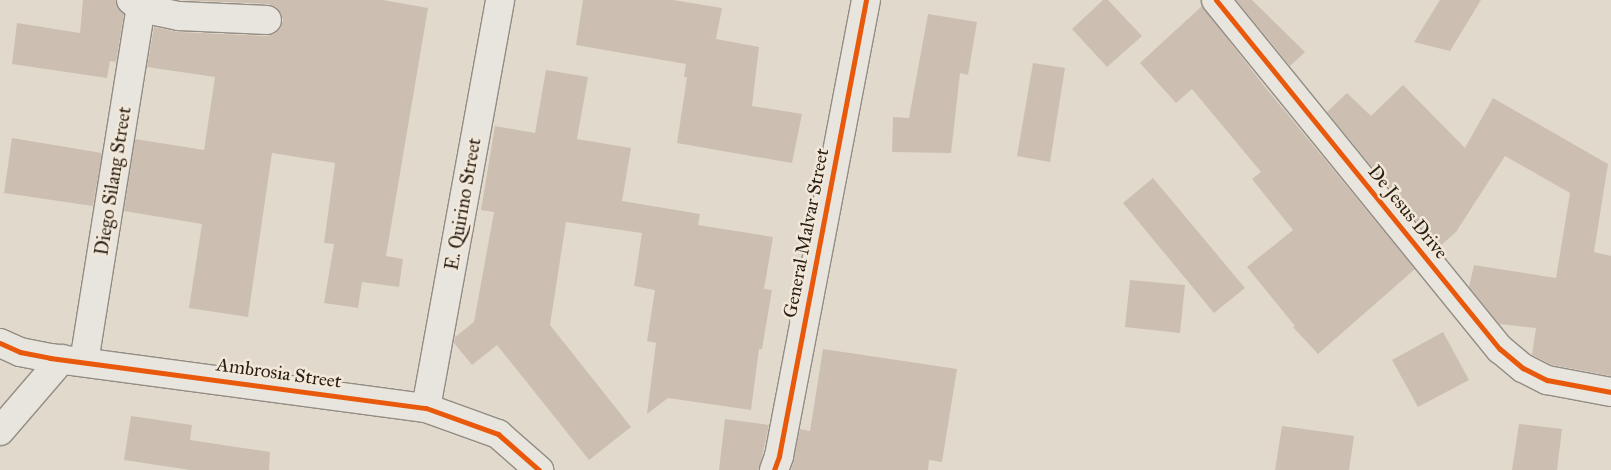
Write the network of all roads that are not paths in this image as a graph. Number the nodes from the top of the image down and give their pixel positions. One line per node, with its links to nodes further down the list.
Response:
1 (500, 0): 9 (street, E. Quirino Street)
2 (866, 0): 12 (street, General Malvar Street)
3 (1216, 0): 8 (street, De Jesus Drive)
4 (138, 3): 5 (street); 7 (street, Diego Silang Street)
5 (267, 20)
6 (0, 343): 7 (street, Ambrosia Street)
7 (73, 361): 9 (street, Ambrosia Street); 10 (street)
8 (1611, 392)
9 (426, 408): 11 (street, Ambrosia Street)
10 (0, 431)
11 (539, 470)
12 (774, 470)

